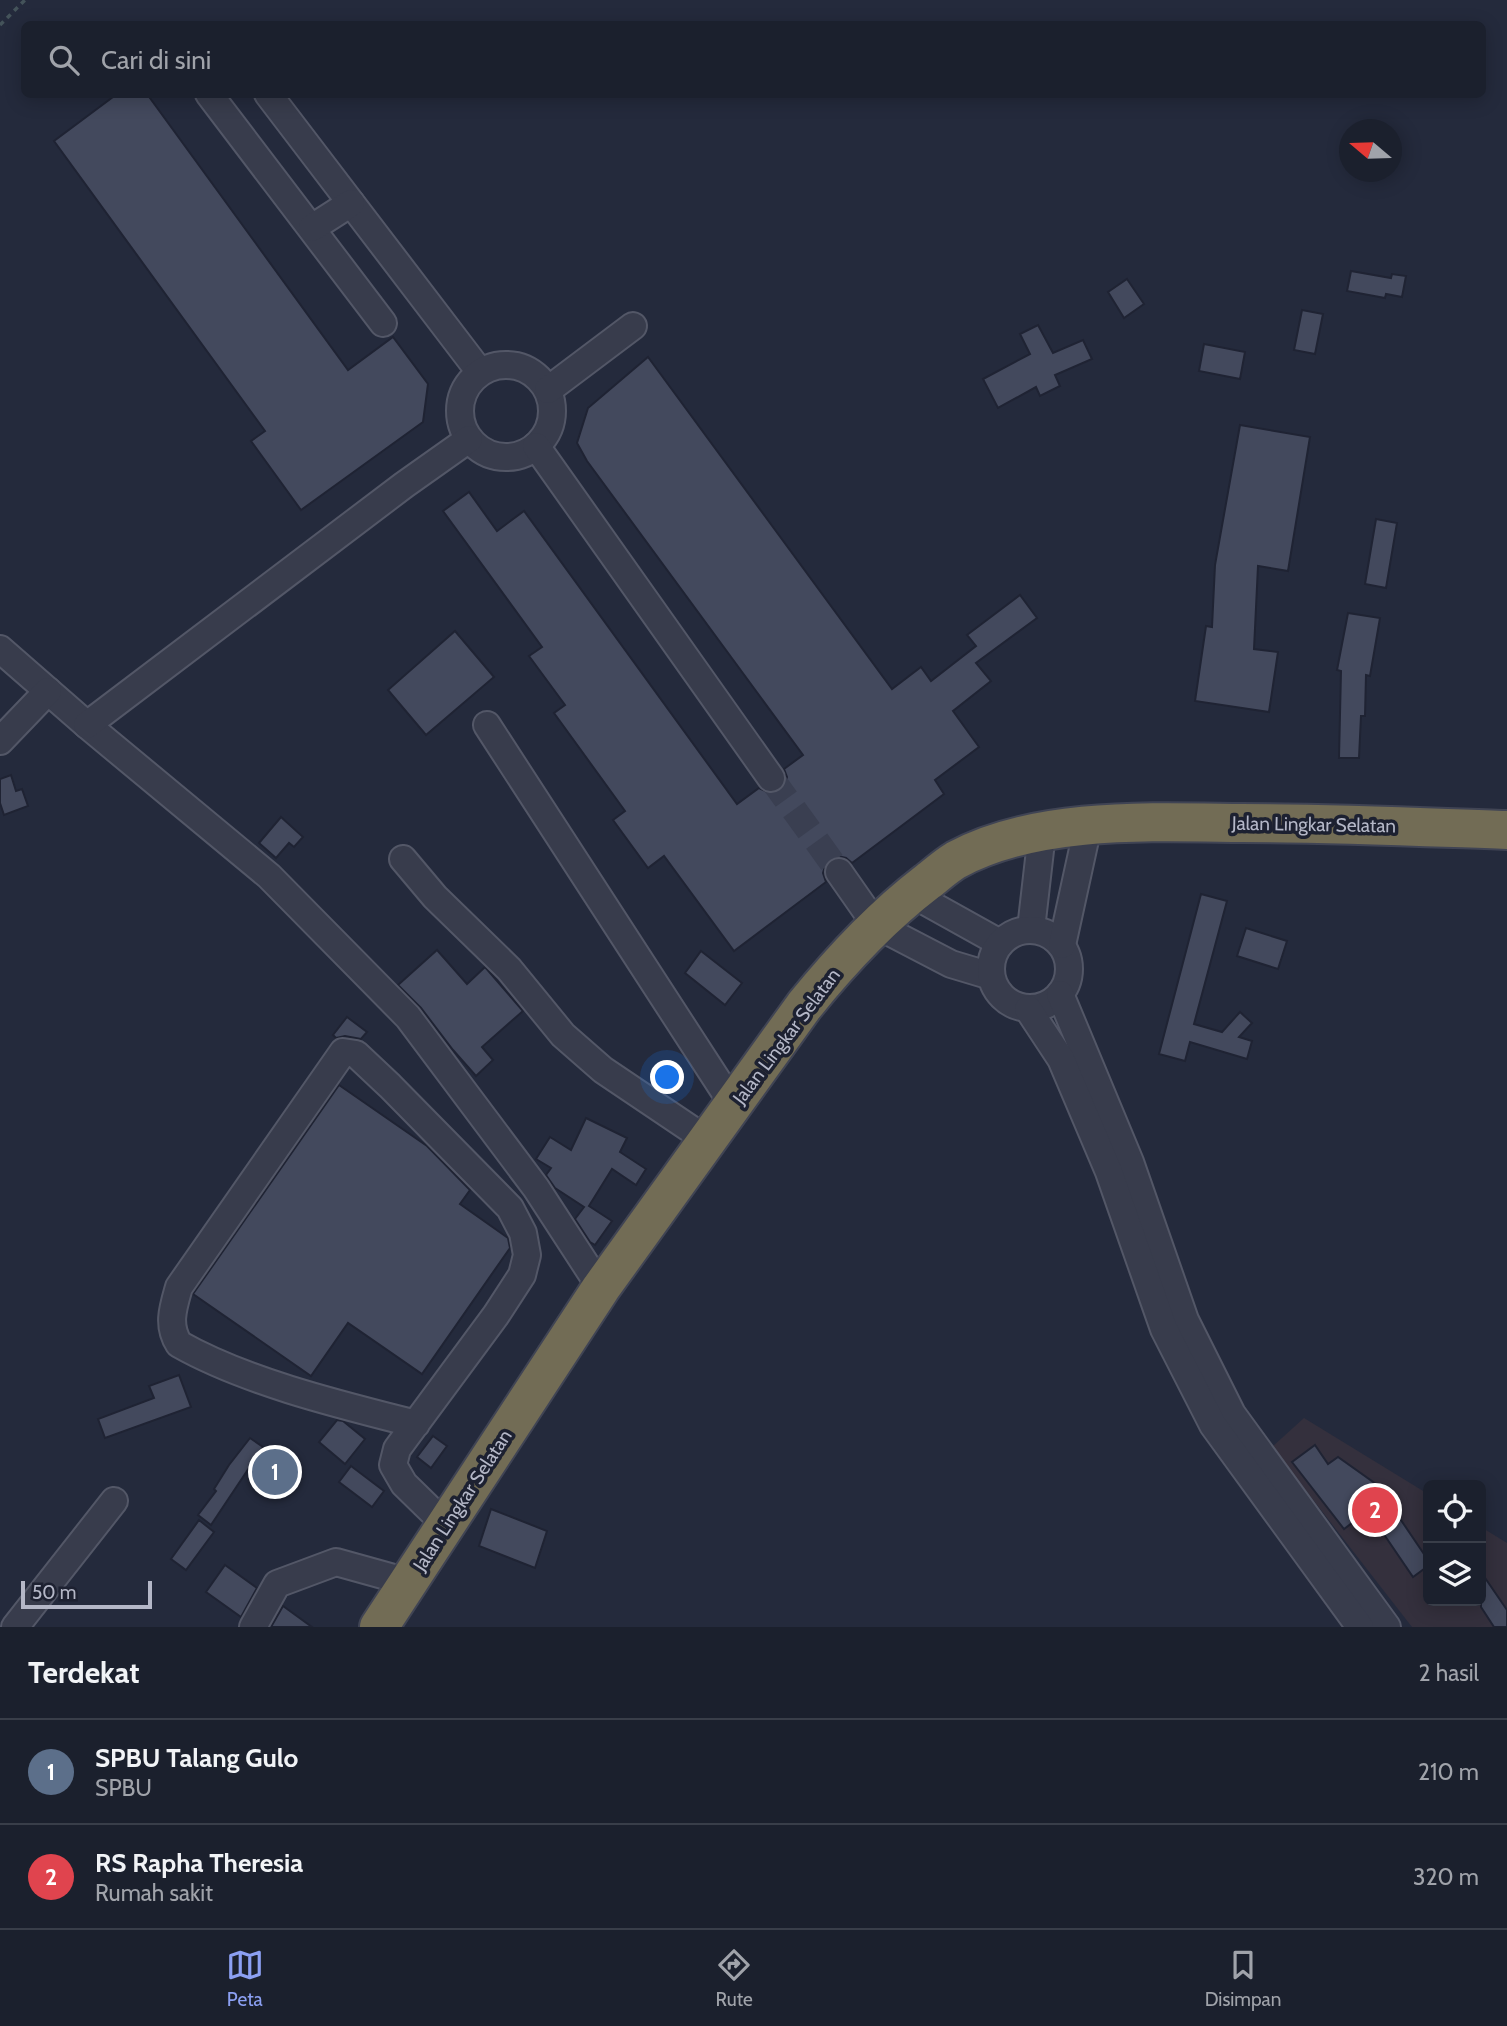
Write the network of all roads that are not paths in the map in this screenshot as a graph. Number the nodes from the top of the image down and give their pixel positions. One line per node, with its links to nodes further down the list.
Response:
1 (212, 98): 4 (street)
2 (271, 98): 3 (street)
3 (351, 203): 4 (street); 7 (street)
4 (312, 228): 5 (street)
5 (383, 323)
6 (633, 326): 8 (street)
7 (480, 372): 8 (street); 9 (street)
8 (548, 390): 10 (street)
9 (469, 439): 10 (street); 13 (street)
10 (536, 446): 16 (street)
11 (0, 649): 12 (street)
12 (48, 691): 13 (street); 15 (street)
13 (87, 725): 32 (street)
14 (487, 725): 30 (street)
15 (0, 741)
16 (771, 778)
17 (1088, 826): 18 (highway, Jalan Lingkar Selatan); 19 (highway, Jalan Lingkar Selatan); 26 (street)
18 (1507, 830)
19 (1042, 833): 22 (highway, Jalan Lingkar Selatan); 24 (street)
20 (403, 859): 31 (street)
21 (839, 872): 23 (street)
22 (912, 894): 23 (highway, Jalan Lingkar Selatan); 25 (street)
23 (876, 925): 27 (street); 30 (highway, Jalan Lingkar Selatan)
24 (1031, 929): 25 (street); 26 (street)
25 (999, 943): 27 (street)
26 (1062, 945): 28 (street)
27 (991, 976): 29 (street)
28 (1060, 995): 29 (street); 41 (street)
29 (1028, 1009): 40 (street)
30 (734, 1105): 31 (highway, Jalan Lingkar Selatan)
31 (707, 1140): 32 (highway, Jalan Lingkar Selatan)
32 (601, 1288): 35 (highway, Jalan Lingkar Selatan)
33 (415, 1424): 33 (street); 35 (street)
34 (114, 1501): 37 (street)
35 (446, 1525): 36 (highway, Jalan Lingkar Selatan)
36 (408, 1582): 38 (street); 39 (highway, Jalan Lingkar Selatan)
37 (15, 1627)
38 (253, 1627)
39 (379, 1627)
40 (1360, 1627)
41 (1387, 1627)

